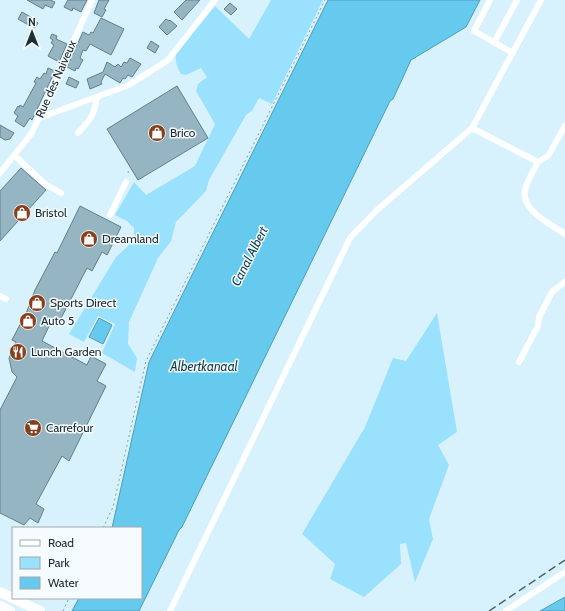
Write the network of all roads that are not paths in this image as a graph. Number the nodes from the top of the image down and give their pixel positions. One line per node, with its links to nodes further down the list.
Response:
1 (92, 0): 9 (street, Rue des Naiveux)
2 (215, 0): 8 (street)
3 (490, 0): 6 (street)
4 (517, 0): 6 (street)
5 (541, 0): 7 (street)
6 (494, 43): 7 (street)
7 (513, 53): 11 (street)
8 (97, 97): 9 (street); 12 (street)
9 (39, 118): 13 (street, Rue des Naiveux)
10 (565, 126): 14 (street)
11 (472, 128): 14 (street); 29 (street)
12 (78, 133)
13 (14, 155): 15 (street, Rue des Naiveux); 17 (street)
14 (538, 162): 19 (street)
15 (0, 173)
16 (127, 181): 18 (street)
17 (61, 192)
18 (110, 215)
19 (565, 234)
20 (565, 282): 23 (street)
21 (0, 296): 22 (street)
22 (6, 299)
23 (519, 362)
24 (565, 572): 30 (street)
25 (0, 592): 26 (highway)
26 (12, 597)
27 (15, 599): 28 (highway)
28 (40, 611)
29 (170, 611)
30 (506, 611)

